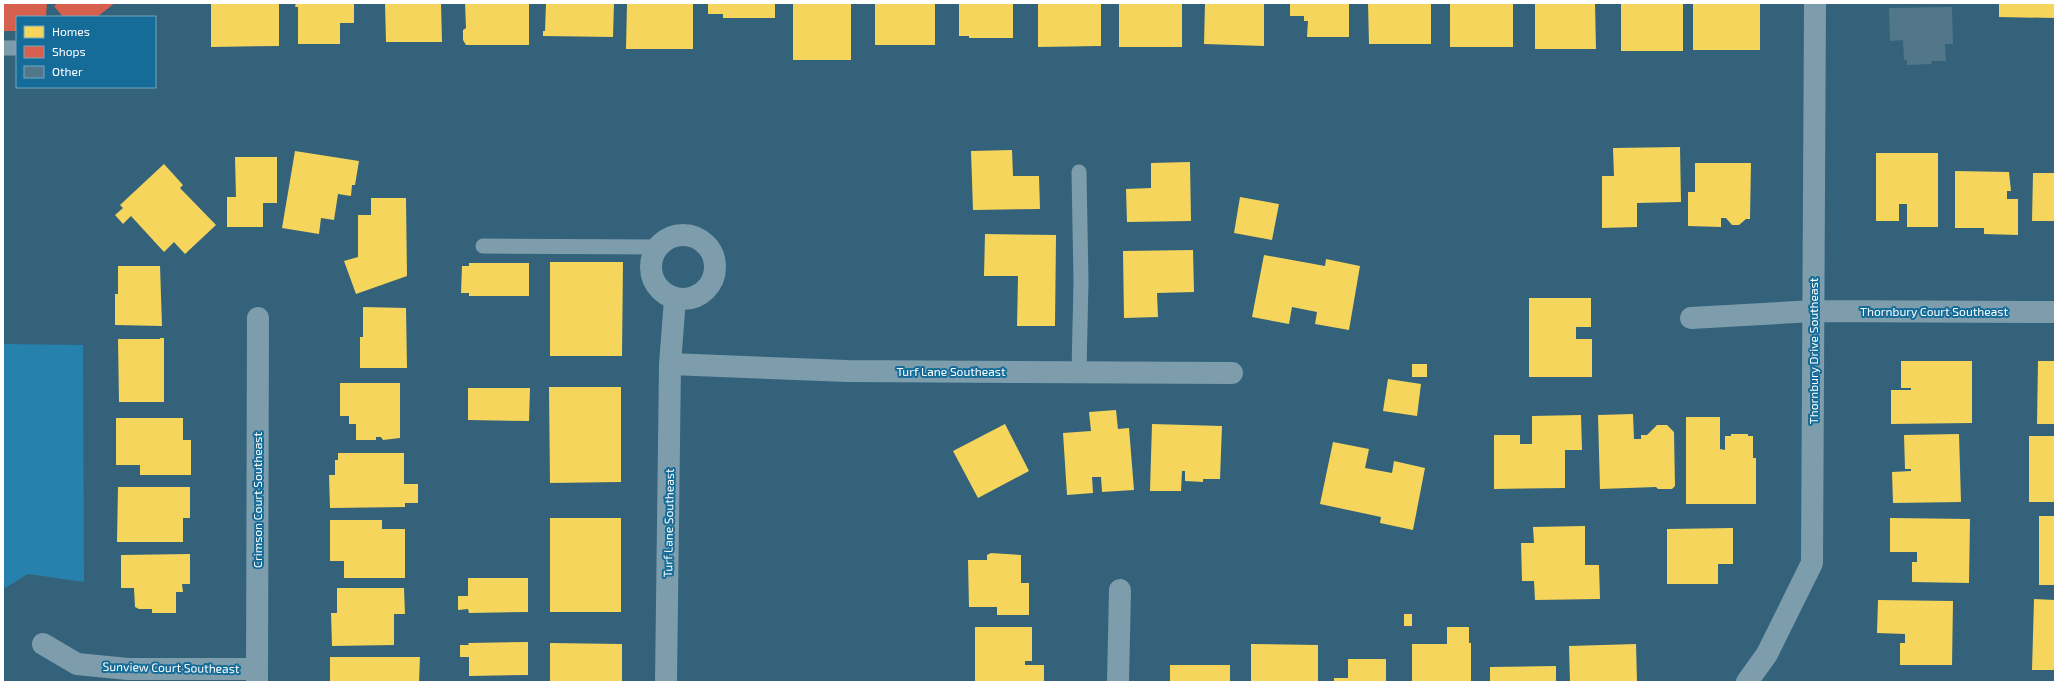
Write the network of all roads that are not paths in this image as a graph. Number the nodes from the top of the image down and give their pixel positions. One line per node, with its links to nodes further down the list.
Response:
1 (1815, 3): 8 (street, Thornbury Drive Southeast)
2 (3, 48): 3 (lane)
3 (16, 48)
4 (1079, 172): 13 (lane)
5 (482, 246): 6 (lane)
6 (657, 247): 7 (street); 7 (street)
7 (675, 298): 12 (street, Turf Lane Southeast)
8 (1813, 311): 9 (street, Thornbury Court Southeast); 11 (street, Thornbury Court Southeast); 20 (street, Thornbury Drive Southeast)
9 (2055, 312)
10 (258, 318): 17 (street, Crimson Court Southeast)
11 (1691, 318)
12 (670, 364): 13 (street, Turf Lane Southeast); 18 (street, Turf Lane Southeast)
13 (1079, 372): 14 (street, Turf Lane Southeast)
14 (1232, 373)
15 (1120, 590): 19 (street)
16 (43, 644): 17 (street, Sunview Court Southeast)
17 (257, 676)
18 (666, 682)
19 (1118, 682)
20 (1747, 682)

